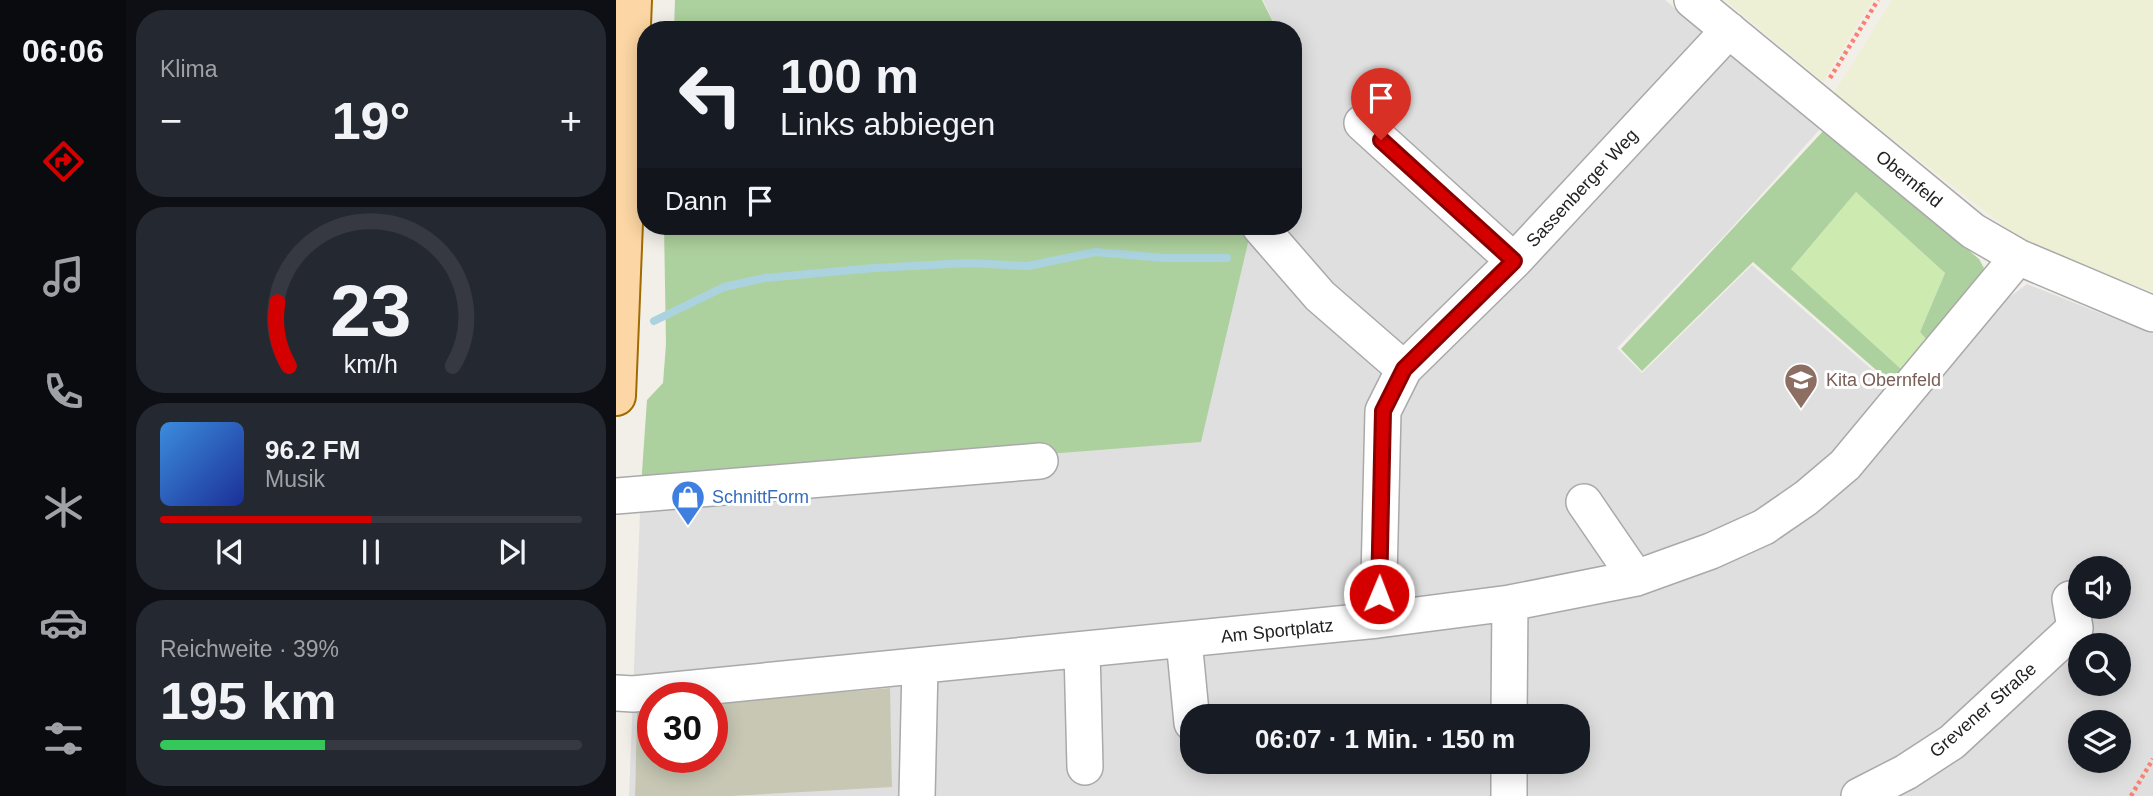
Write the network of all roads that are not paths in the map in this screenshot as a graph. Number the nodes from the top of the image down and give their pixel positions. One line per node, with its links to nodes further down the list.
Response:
1 (632, 0): 10 (main road)
2 (1692, 0): 3 (street, Obernfeld)
3 (1729, 30): 6 (street, Obernfeld); 7 (street, Sassenberger Weg)
4 (1363, 123): 7 (street)
5 (1267, 235): 9 (street)
6 (2018, 257): 8 (street, Obernfeld); 14 (street, Am Sportplatz)
7 (1514, 261): 9 (street, Sassenberger Weg)
8 (2153, 314)
9 (1404, 369): 17 (street, Sassenberger Weg)
10 (616, 396)
11 (1040, 461): 12 (street)
12 (616, 496)
13 (1584, 502): 14 (street)
14 (1636, 578): 15 (street, Am Sportplatz)
15 (1510, 603): 17 (street, Am Sportplatz); 23 (street)
16 (2073, 619): 29 (street, Grevener Straße)
17 (1378, 620): 18 (street, Am Sportplatz)
18 (1184, 640): 19 (street, Am Sportplatz); 22 (street)
19 (1082, 650): 20 (street, Am Sportplatz); 24 (street)
20 (908, 668): 21 (street, Am Sportplatz); 26 (street); 27 (street)
21 (616, 693)
22 (1190, 704)
23 (1509, 704)
24 (1085, 767)
25 (1509, 774): 28 (street)
26 (897, 796)
27 (917, 796)
28 (1509, 796)
29 (1858, 796)

